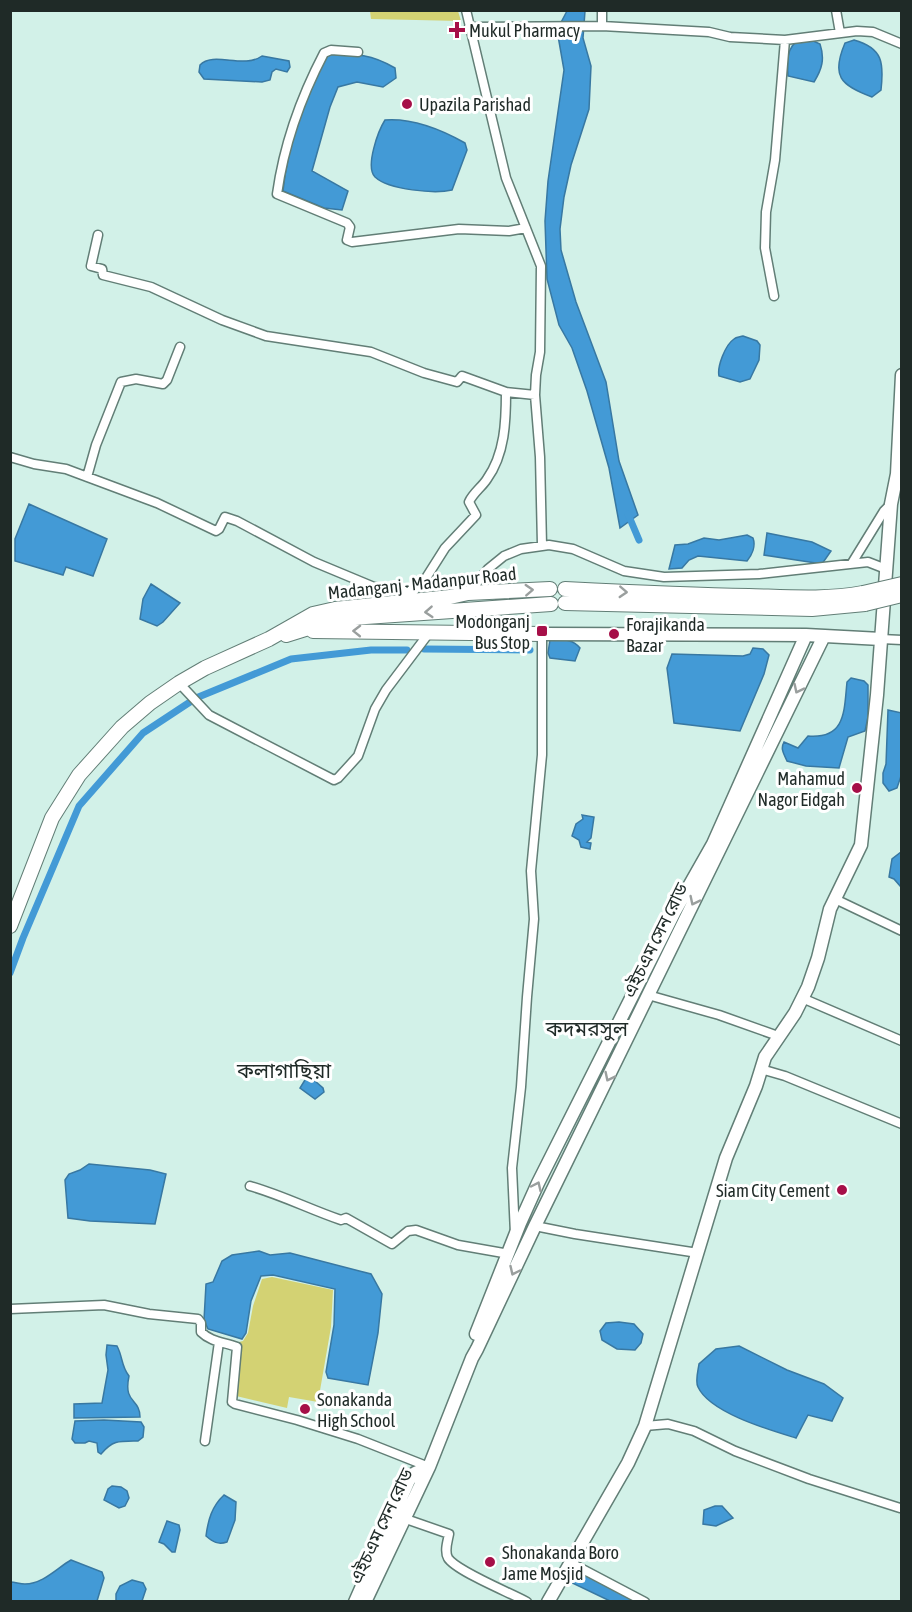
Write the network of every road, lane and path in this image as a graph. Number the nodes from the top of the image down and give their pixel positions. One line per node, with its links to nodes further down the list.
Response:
1 (466, 10): 5 (street)
2 (602, 10): 4 (street)
3 (836, 10): 6 (street)
4 (602, 26): 5 (street); 7 (street)
5 (469, 27): 10 (street)
6 (840, 33): 7 (street); 8 (street)
7 (785, 40): 12 (street)
8 (902, 44)
9 (358, 52): 10 (street)
10 (526, 228): 16 (street)
11 (98, 235): 15 (street)
12 (774, 296)
13 (180, 347): 18 (street)
14 (902, 375): 19 (main road)
15 (507, 392): 16 (street); 18 (street)
16 (535, 395): 20 (street)
17 (10, 457): 18 (street)
18 (87, 477)
19 (891, 504): 21 (street); 22 (main road)
20 (542, 545): 21 (street); 25 (street)
21 (852, 563): 22 (street)
22 (886, 569): 36 (main road)
23 (902, 584): 28 (main road, bridge)
24 (550, 589): 25 (main road, Madanganj - Madanpur Road, one-way to 24)
25 (468, 593): 35 (main road, Madanganj - Madanpur Road)
26 (902, 595): 28 (main road, bridge)
27 (565, 596): 28 (main road)
28 (864, 598)
29 (550, 604): 30 (main road, Madanganj - Madanpur Road, one-way to 30)
30 (294, 633): 31 (main road, one-way to 30); 35 (main road, Madanganj - Madanpur Road)
31 (429, 633): 32 (main road); 38 (street)
32 (542, 634): 33 (main road); 50 (street)
33 (806, 635): 34 (main road); 50 (main road, এইচএম সেন রোড, one-way to 33)
34 (824, 636): 36 (main road); 42 (main road, এইচএম সেন রোড, one-way to 42)
35 (269, 639): 38 (main road, Madanganj - Madanpur Road)
36 (881, 639): 37 (street); 39 (main road)
37 (902, 640)
38 (179, 683): 40 (main road, Madanganj - Madanpur Road)
39 (835, 899): 41 (street); 43 (main road)
40 (10, 926)
41 (902, 931)
42 (648, 995): 44 (street); 49 (main road, এইচএম সেন রোড, one-way to 49)
43 (802, 998): 44 (main road); 45 (street)
44 (778, 1036): 46 (main road)
45 (902, 1041)
46 (762, 1069): 47 (street); 51 (main road)
47 (902, 1124)
48 (250, 1186): 50 (street)
49 (535, 1226): 50 (main road, এইচএম সেন রোড); 51 (street)
50 (515, 1246): 56 (main road, এইচএম সেন রোড)
51 (698, 1253): 54 (main road)
52 (10, 1308): 53 (street)
53 (219, 1342): 55 (street); 56 (street)
54 (645, 1426): 57 (street); 59 (main road)
55 (205, 1441)
56 (429, 1467): 58 (main road, এইচএম সেন রোড); 60 (main road, এইচএম সেন রোড)
57 (900, 1508)
58 (403, 1518): 61 (main road, এইচএম সেন রোড); 62 (street)
59 (571, 1563): 63 (main road); 64 (street)
60 (355, 1602)
61 (365, 1602)
62 (527, 1602)
63 (548, 1602)
64 (645, 1602)

